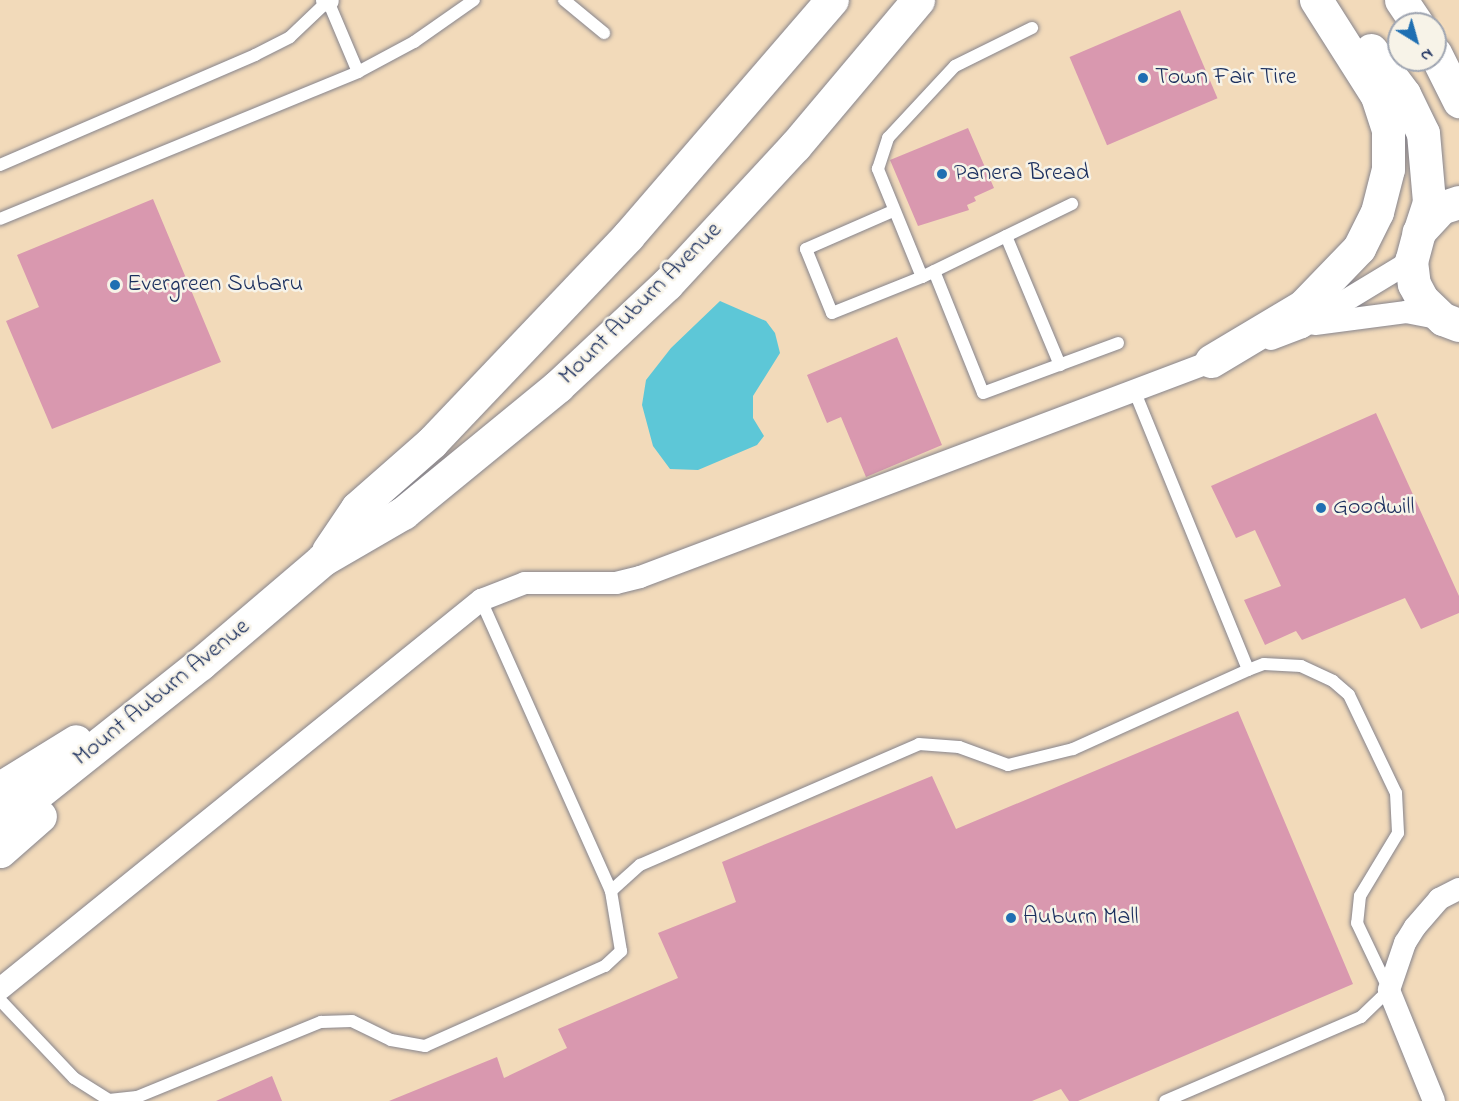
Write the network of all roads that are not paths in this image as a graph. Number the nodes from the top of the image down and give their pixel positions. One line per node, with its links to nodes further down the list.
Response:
1 (474, 0): 10 (lane)
2 (564, 0): 9 (lane)
3 (832, 0): 28 (main road, Mount Auburn Avenue)
4 (918, 0): 28 (main road, Mount Auburn Avenue)
5 (1317, 0): 25 (main road)
6 (1329, 0): 19 (main road)
7 (328, 1): 10 (lane); 13 (lane)
8 (1032, 28): 16 (lane)
9 (604, 33)
10 (358, 72): 17 (lane)
11 (1444, 72): 12 (main road)
12 (1459, 101)
13 (0, 165)
14 (1459, 202): 19 (main road)
15 (1072, 204): 18 (lane)
16 (894, 211): 21 (lane); 21 (lane)
17 (0, 219)
18 (1006, 236): 20 (lane); 26 (lane)
19 (1415, 246): 22 (main road); 23 (street)
20 (934, 271): 21 (lane); 26 (lane)
21 (922, 277)
22 (1453, 324): 23 (street)
23 (1302, 327): 25 (street)
24 (1118, 343): 26 (lane)
25 (1211, 361): 27 (street)
26 (1060, 365)
27 (1134, 390): 29 (street); 31 (lane)
28 (322, 560): 30 (main road, Mount Auburn Avenue)
29 (481, 600): 36 (lane); 37 (street)
30 (200, 663): 32 (main road); 33 (main road, Mount Auburn Avenue); 34 (main road)
31 (1248, 670): 36 (lane); 38 (lane)
32 (0, 788)
33 (0, 823)
34 (0, 851)
35 (1459, 888): 38 (street)
36 (611, 891): 39 (lane)
37 (0, 989)
38 (1389, 990): 40 (lane); 41 (street)
39 (0, 1000)
40 (1165, 1101)
41 (1434, 1101)

